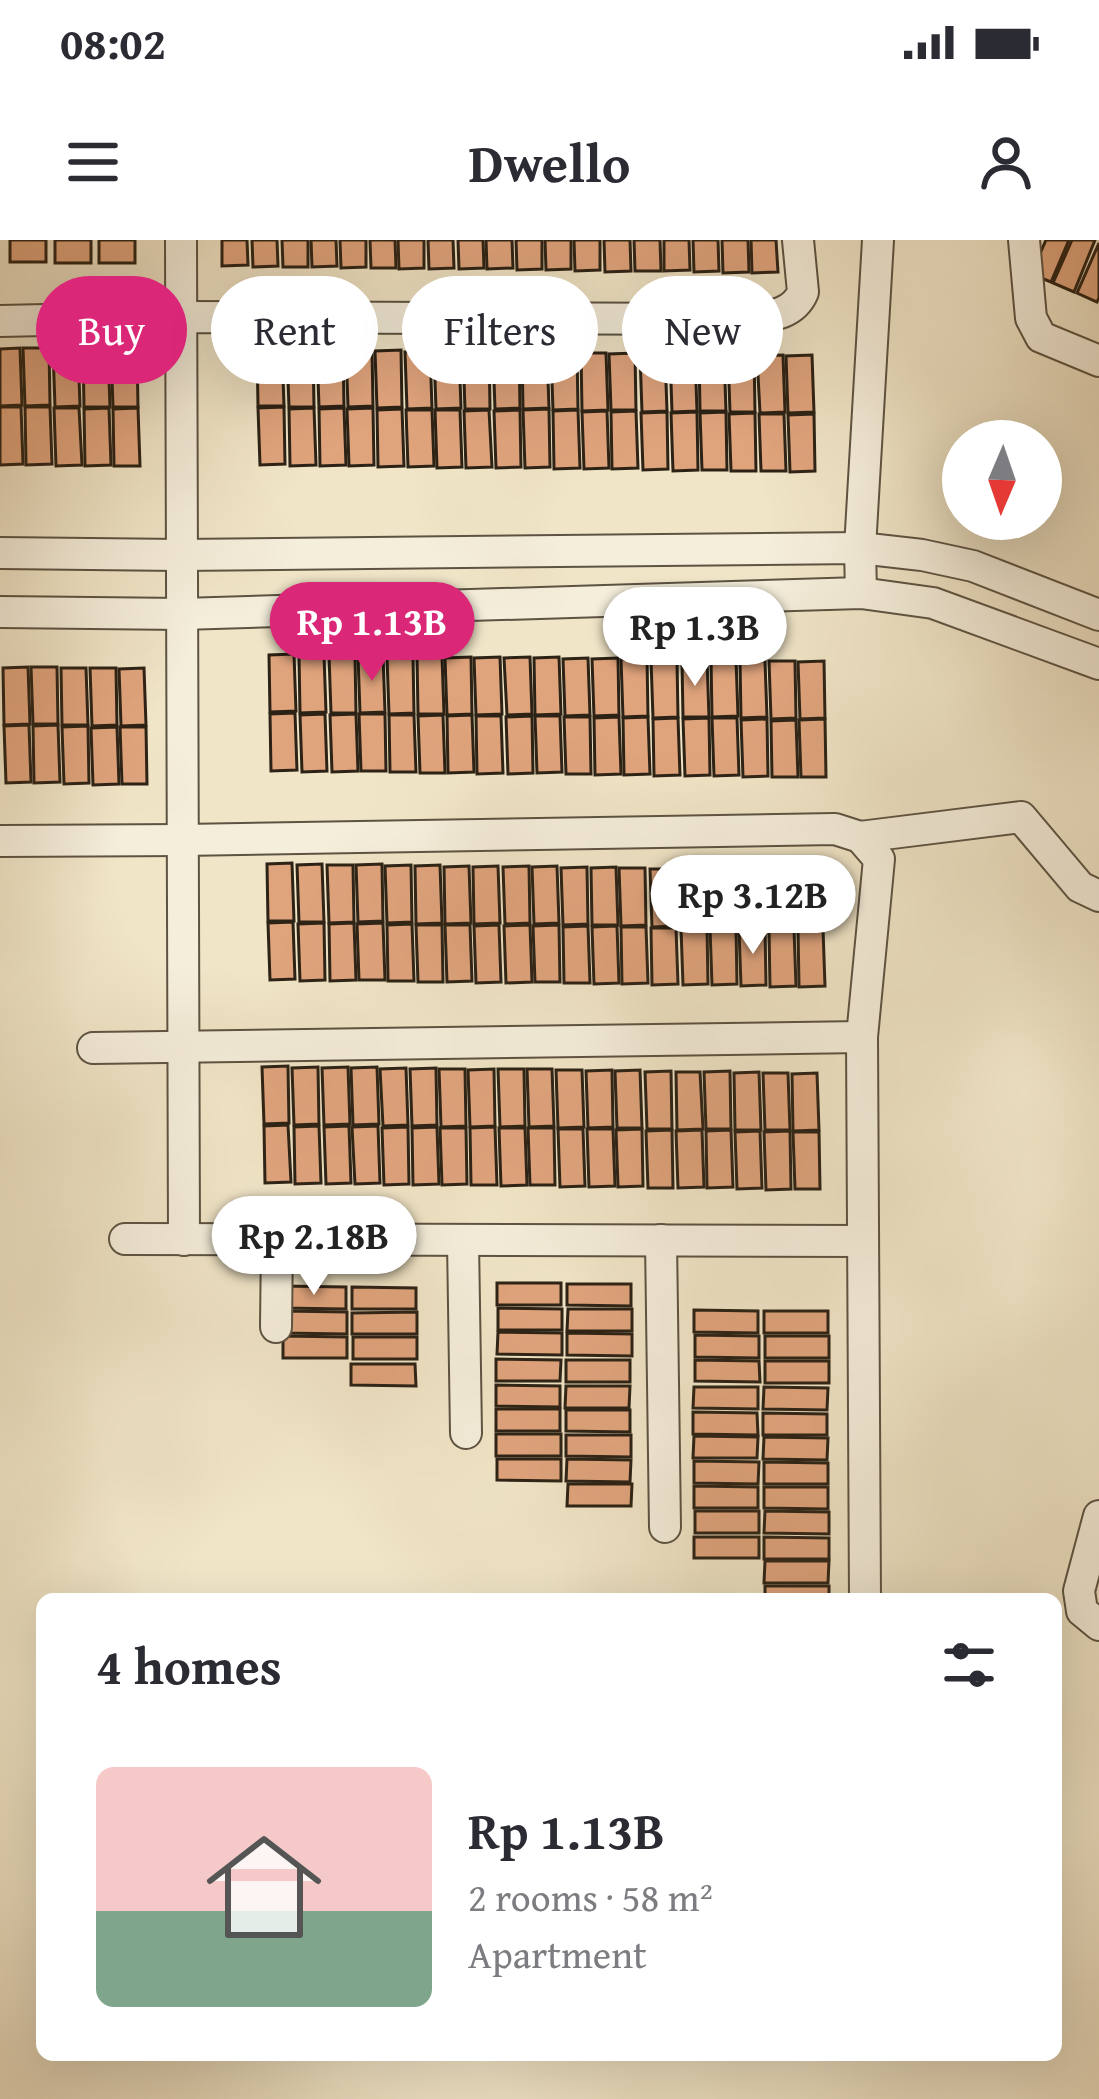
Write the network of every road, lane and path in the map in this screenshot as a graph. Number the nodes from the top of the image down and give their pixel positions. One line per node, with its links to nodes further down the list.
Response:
1 (181, 240): 5 (street)
2 (799, 240): 6 (street)
3 (878, 240): 11 (street)
4 (1024, 240): 9 (street)
5 (181, 276)
6 (187, 317)
7 (36, 320): 8 (street)
8 (0, 321)
9 (1099, 361)
10 (181, 384): 13 (street)
11 (860, 548): 13 (street); 14 (street); 17 (street)
12 (0, 554): 13 (street)
13 (180, 555): 16 (street)
14 (861, 593): 16 (street); 18 (street)
15 (0, 612): 16 (street)
16 (182, 614): 20 (street)
17 (1099, 615)
18 (1099, 664)
19 (860, 837): 20 (street); 22 (street); 23 (street)
20 (183, 840): 21 (street); 24 (street)
21 (0, 841)
22 (1099, 896)
23 (862, 1036): 24 (street); 31 (street)
24 (183, 1046): 25 (street); 27 (street)
25 (93, 1048)
26 (125, 1239): 27 (street)
27 (184, 1240): 29 (street)
28 (662, 1240): 30 (street); 31 (street); 35 (street)
29 (277, 1241): 30 (street); 32 (street)
30 (464, 1241): 33 (street)
31 (863, 1241): 36 (street)
32 (276, 1327)
33 (466, 1433)
34 (1099, 1516): 37 (street)
35 (665, 1527)
36 (865, 1593)
37 (1099, 1624)

